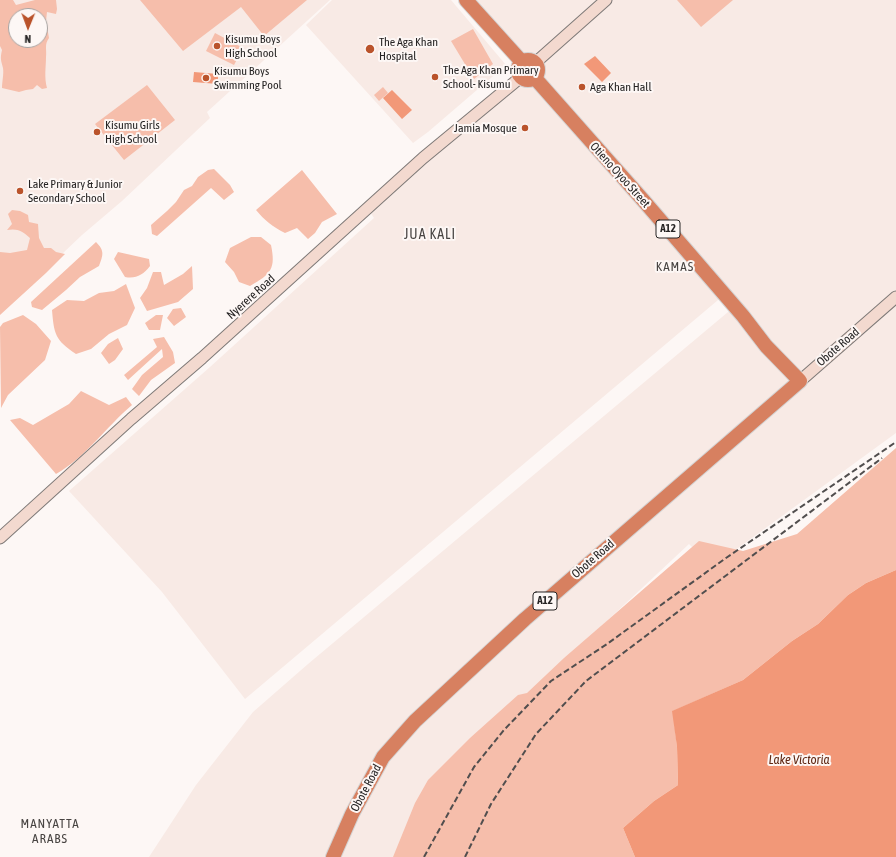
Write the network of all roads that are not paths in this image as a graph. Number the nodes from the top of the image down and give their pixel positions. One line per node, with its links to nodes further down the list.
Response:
1 (466, 0): 3 (highway, Otieno Oyoo Street / A12)
2 (606, 0): 3 (main road, Nyerere Road)
3 (528, 70): 5 (highway, Otieno Oyoo Street / A12); 6 (main road, Nyerere Road)
4 (896, 296): 5 (main road, Obote Road / A12)
5 (800, 381): 7 (highway, Obote Road / A12)
6 (0, 538)
7 (333, 857)

